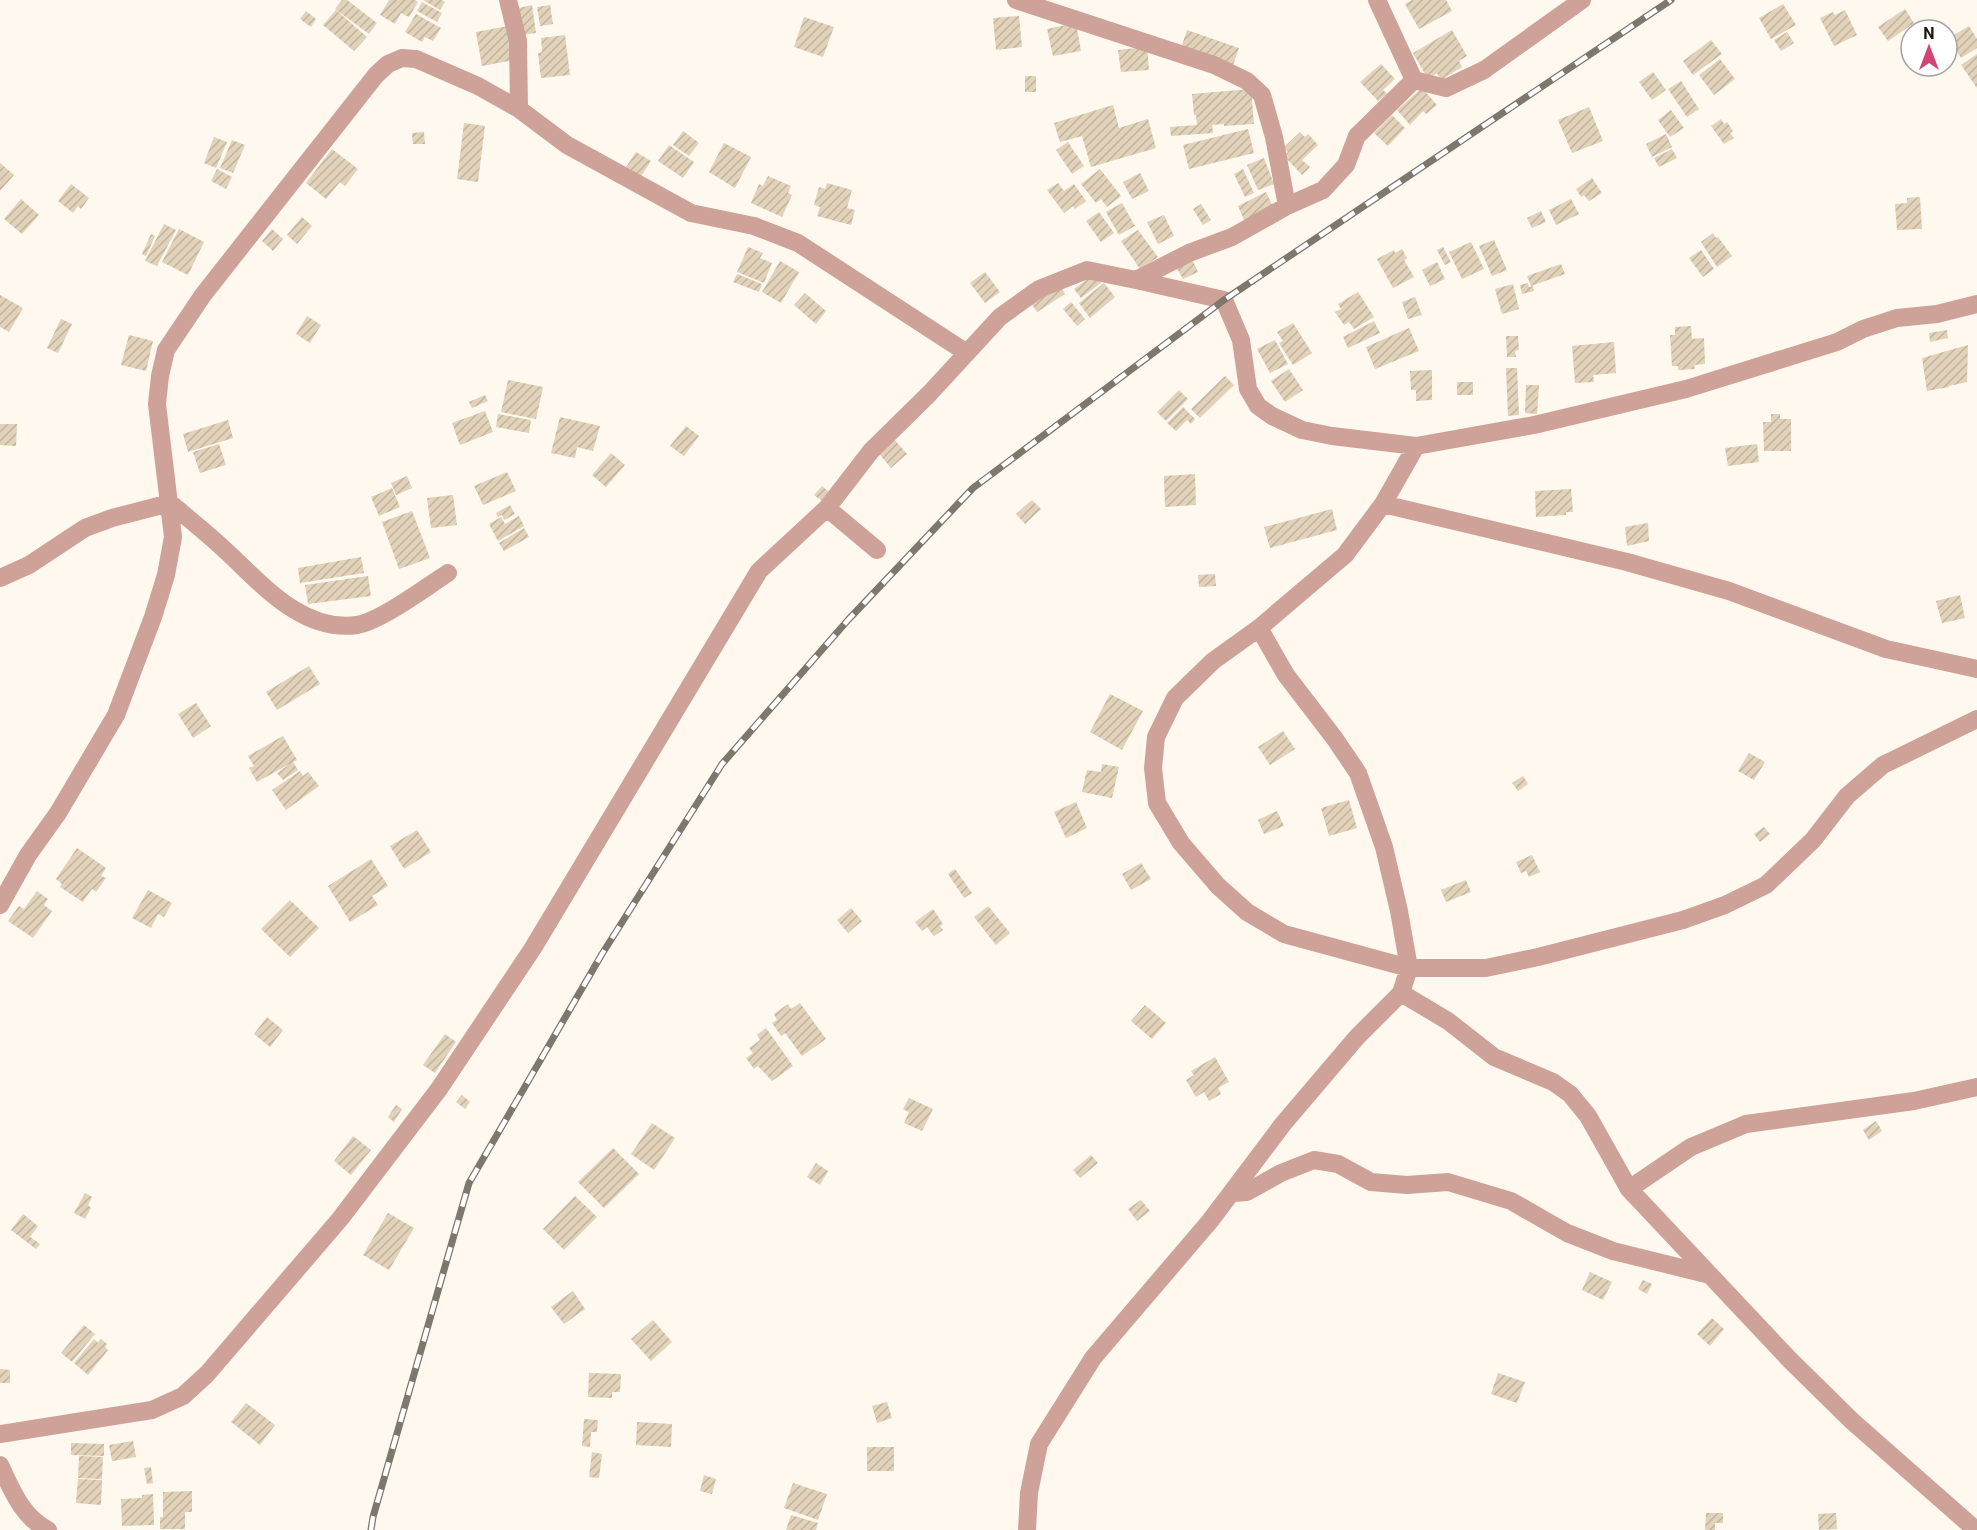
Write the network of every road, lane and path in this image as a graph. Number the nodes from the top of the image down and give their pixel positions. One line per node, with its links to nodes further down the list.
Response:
1 (508, 0): 6 (street)
2 (1016, 0): 7 (street)
3 (1377, 0): 5 (street)
4 (1582, 0): 5 (street)
5 (1414, 80): 7 (street)
6 (519, 109): 10 (street); 12 (street)
7 (1287, 206): 8 (street)
8 (1136, 280): 10 (street); 11 (street)
9 (1977, 304): 11 (street)
10 (967, 353): 14 (street)
11 (1416, 446): 13 (street)
12 (170, 503): 16 (street); 17 (street); 21 (street)
13 (1383, 504): 18 (street); 19 (street)
14 (827, 508): 15 (street); 28 (street)
15 (877, 550)
16 (448, 573)
17 (0, 578)
18 (1259, 628): 22 (street); 22 (street)
19 (1977, 669)
20 (1977, 719): 22 (street)
21 (0, 905)
22 (1409, 968): 23 (street)
23 (1401, 993): 25 (street); 26 (street)
24 (1977, 1087): 25 (street)
25 (1629, 1189): 27 (street)
26 (1233, 1193): 27 (street); 31 (street)
27 (1710, 1275): 32 (street)
28 (0, 1434)
29 (0, 1465): 30 (street)
30 (48, 1530)
31 (1027, 1530)
32 (1976, 1530)

